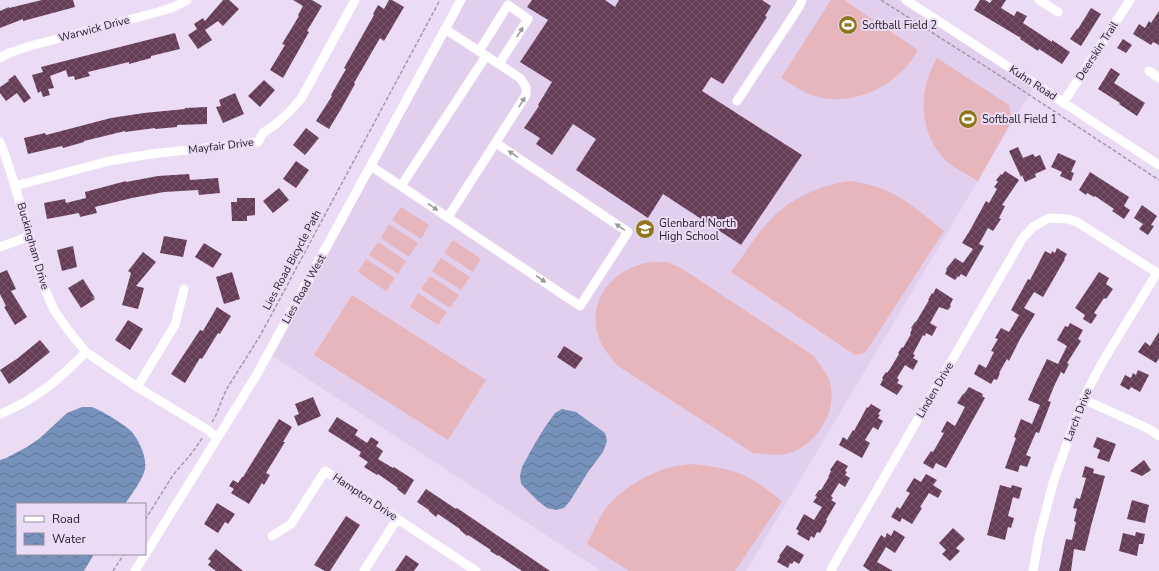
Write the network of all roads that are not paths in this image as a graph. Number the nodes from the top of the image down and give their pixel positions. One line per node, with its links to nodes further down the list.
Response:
1 (187, 0): 12 (street, Warwick Drive)
2 (355, 0): 22 (street, Mayfair Drive)
3 (461, 0): 10 (street, Lies Road West)
4 (802, 0): 16 (street)
5 (906, 0): 17 (street, Kuhn Road)
6 (1039, 0): 9 (street)
7 (1130, 0): 17 (street, Deerskin Trail)
8 (510, 2): 11 (street); 13 (street, one-way to 8)
9 (1058, 12)
10 (445, 29): 11 (street); 21 (street, Lies Road West)
11 (483, 53): 13 (street); 23 (street)
12 (0, 58)
13 (499, 64): 19 (street, one-way to 13)
14 (1149, 71): 15 (street)
15 (1159, 78)
16 (737, 101)
17 (1063, 103): 20 (street, Kuhn Road)
18 (0, 142): 22 (street, Buckingham Drive)
19 (496, 143): 24 (street); 24 (street, one-way to 19)
20 (1159, 165)
21 (371, 166): 23 (street); 34 (street, Lies Road West)
22 (15, 186): 25 (street, Buckingham Drive)
23 (400, 186): 24 (street, one-way to 24)
24 (448, 217)
25 (30, 236): 26 (street); 29 (street, Buckingham Drive)
26 (0, 247)
27 (1158, 274): 31 (street, Larch Drive); 42 (street, Linden Drive)
28 (184, 289): 30 (street)
29 (86, 352): 30 (street, Buckingham Drive); 32 (street)
30 (137, 386): 34 (street, Buckingham Drive)
31 (1083, 399): 33 (street); 43 (street, Larch Drive)
32 (0, 414)
33 (1159, 436)
34 (217, 438): 37 (street, Lies Road West)
35 (397, 519): 36 (street, Hampton Drive); 40 (street); 41 (street, Hampton Drive)
36 (272, 536)
37 (146, 553)
38 (145, 555): 39 (street, Lies Road West)
39 (135, 571)
40 (364, 571)
41 (476, 571)
42 (831, 571)
43 (1033, 571)

